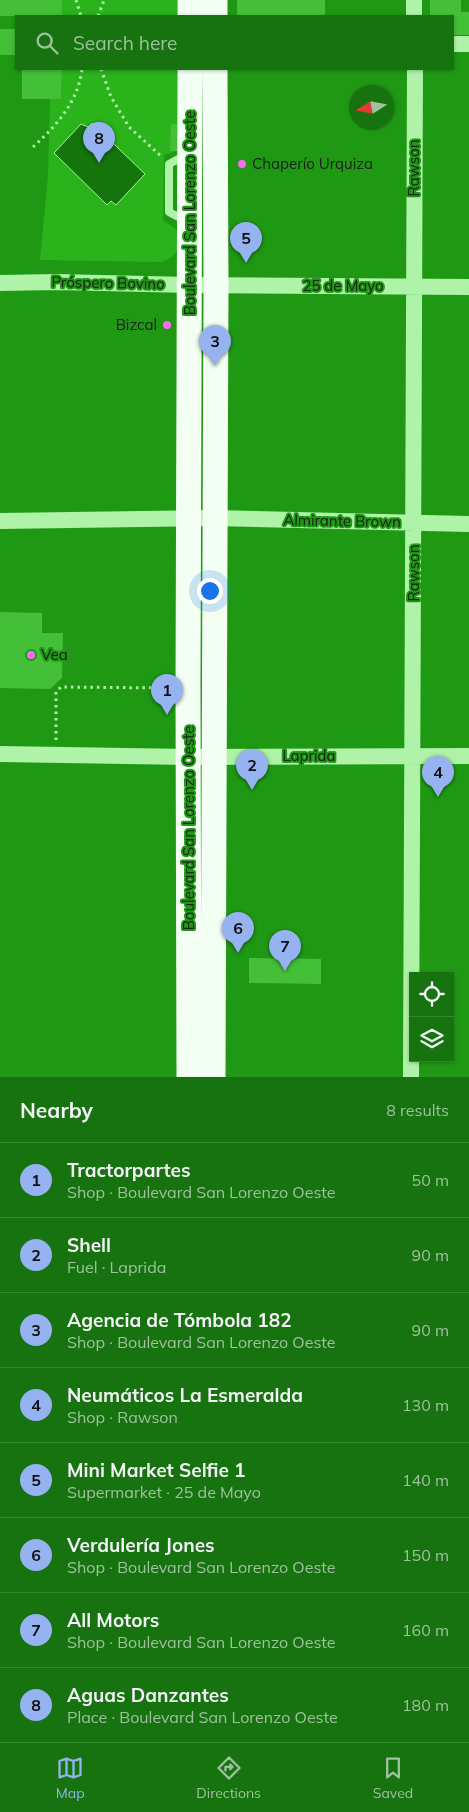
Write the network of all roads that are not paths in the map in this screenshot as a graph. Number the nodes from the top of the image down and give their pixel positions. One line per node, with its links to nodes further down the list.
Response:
1 (190, 0): 4 (main road)
2 (215, 0): 5 (main road)
3 (414, 0): 6 (street)
4 (190, 15)
5 (215, 15)
6 (414, 15)
7 (454, 44): 8 (street)
8 (469, 44)
9 (190, 70): 13 (main road, Boulevard San Lorenzo Oeste)
10 (215, 70): 14 (main road, Boulevard San Lorenzo Oeste)
11 (414, 70): 15 (street, Rawson)
12 (0, 283): 13 (street, Próspero Bovino)
13 (190, 285): 14 (street, Próspero Bovino); 18 (main road, Boulevard San Lorenzo Oeste)
14 (216, 286): 15 (street, 25 de Mayo); 17 (main road, Boulevard San Lorenzo Oeste)
15 (414, 286): 16 (street, 25 de Mayo); 20 (street, Rawson)
16 (469, 287)
17 (214, 518): 18 (street, Almirante Brown); 20 (street, Almirante Brown); 23 (main road, Boulevard San Lorenzo Oeste)
18 (189, 520): 19 (street); 26 (main road, Boulevard San Lorenzo Oeste)
19 (0, 521)
20 (414, 523): 21 (street, Almirante Brown); 24 (street, Rawson)
21 (469, 524)
22 (0, 754): 26 (street, Laprida)
23 (213, 756): 24 (street, Laprida); 26 (street, Laprida); 28 (main road, Boulevard San Lorenzo Oeste)
24 (412, 756): 25 (street, Laprida); 29 (street, Rawson)
25 (469, 756)
26 (189, 757): 27 (main road, Boulevard San Lorenzo Oeste)
27 (190, 1077)
28 (212, 1077)
29 (412, 1077)

